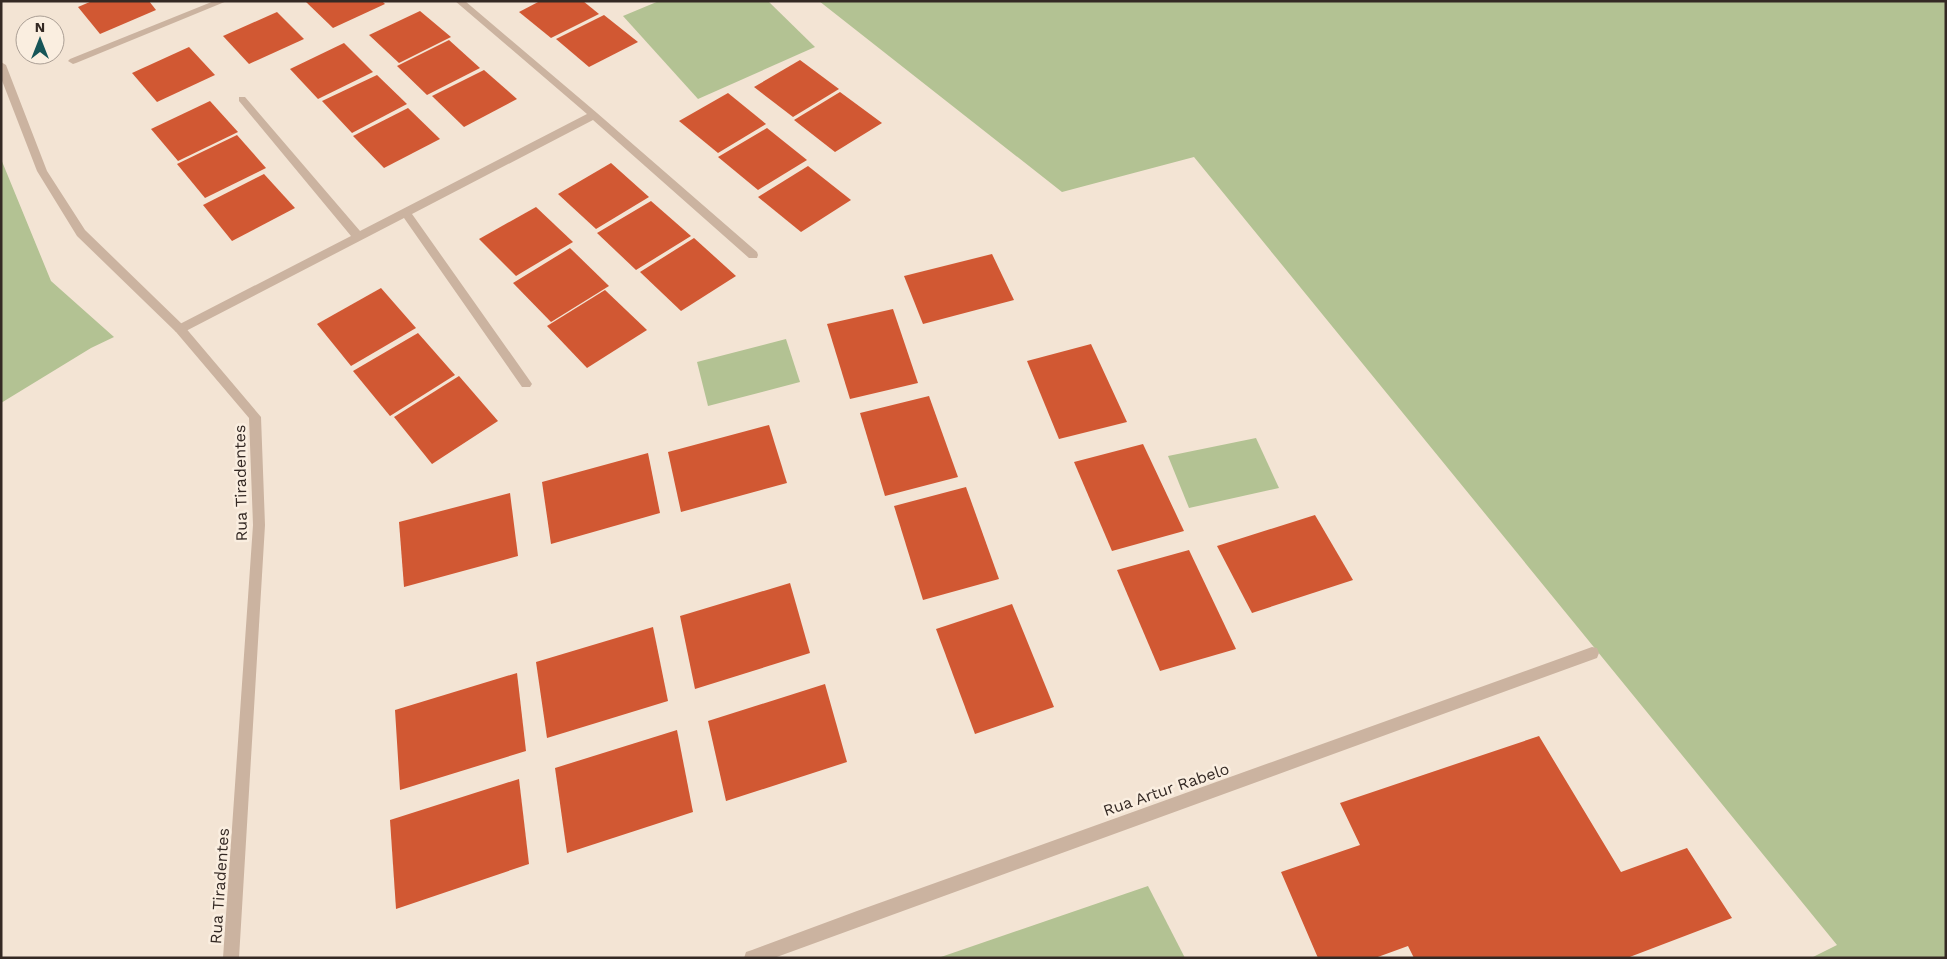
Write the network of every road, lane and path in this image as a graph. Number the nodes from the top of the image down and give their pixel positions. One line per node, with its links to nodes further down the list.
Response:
1 (223, 1): 3 (street)
2 (459, 1): 7 (street)
3 (206, 4): 4 (street)
4 (73, 61)
5 (1, 65): 11 (street, Rua Tiradentes)
6 (242, 99): 9 (street)
7 (594, 115): 8 (street); 10 (street)
8 (405, 212): 9 (street); 12 (street)
9 (358, 236): 11 (street)
10 (753, 255)
11 (180, 329): 14 (street, Rua Tiradentes)
12 (526, 384)
13 (1592, 653): 15 (street, Rua Artur Rabelo)
14 (230, 958)
15 (752, 958)

